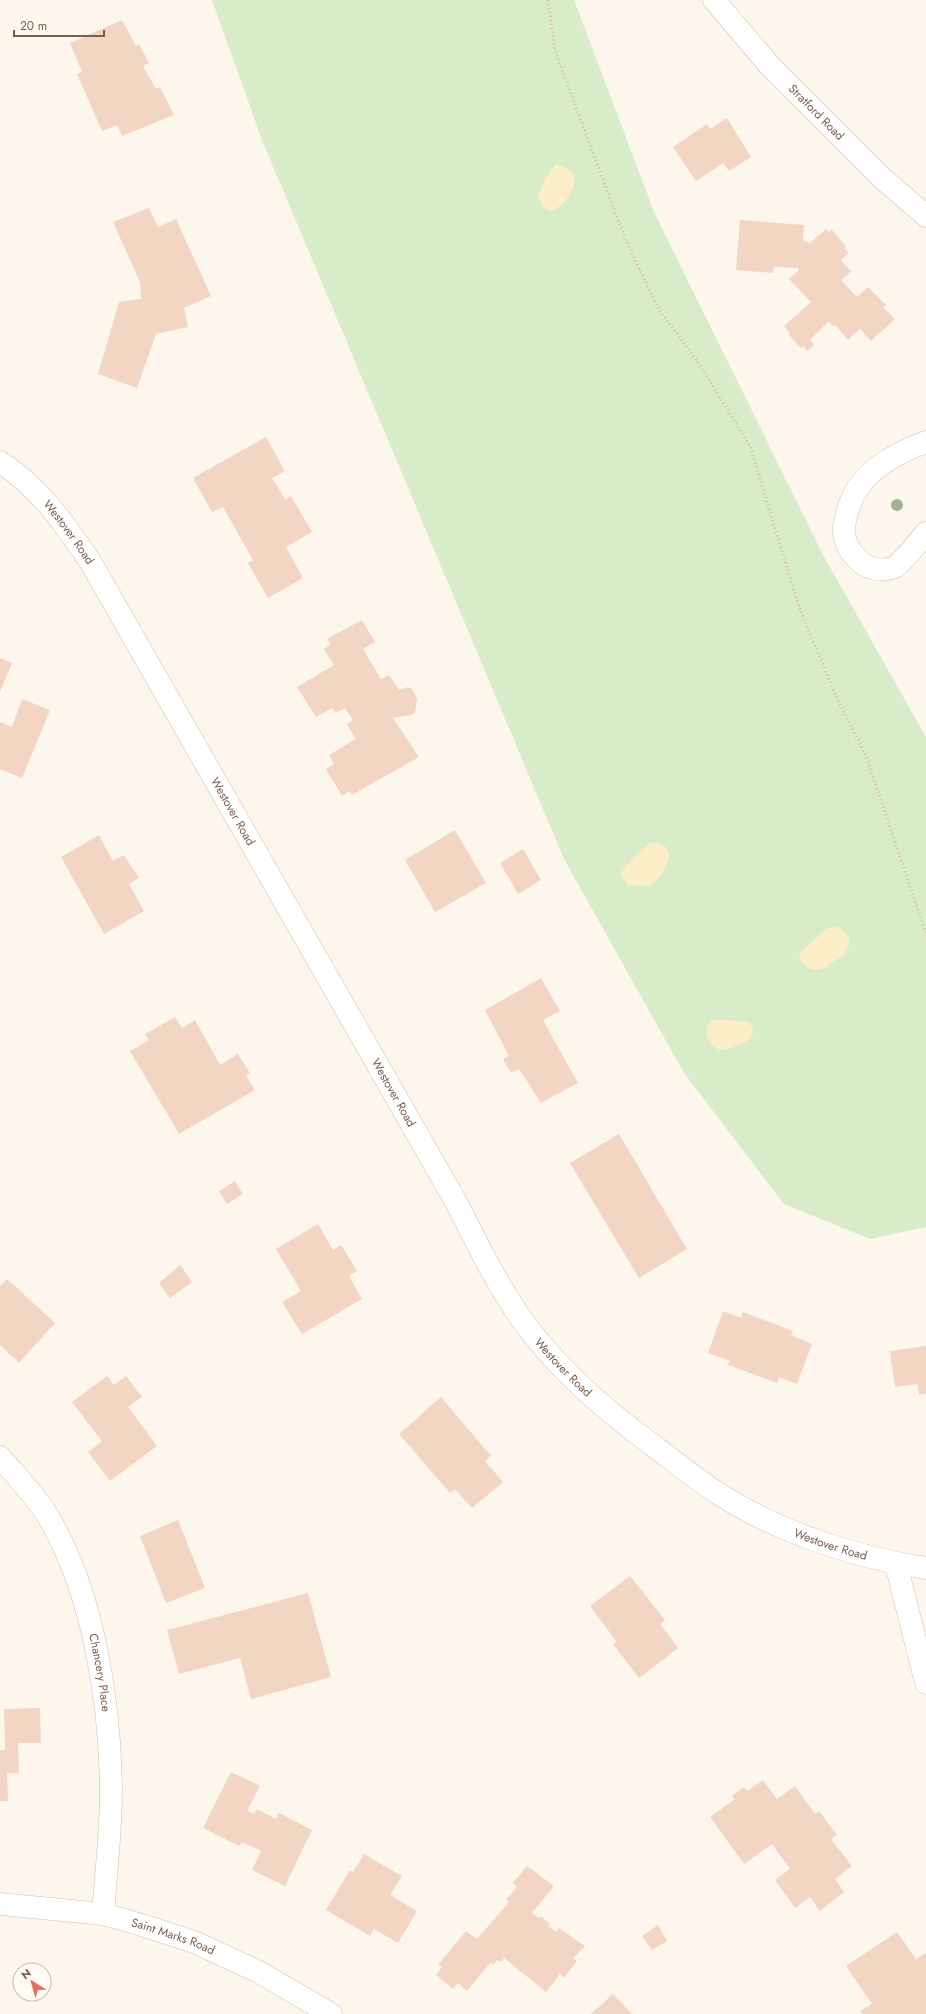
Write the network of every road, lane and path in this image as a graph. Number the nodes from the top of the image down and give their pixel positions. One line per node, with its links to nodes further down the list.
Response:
1 (548, 0): 7 (path)
2 (714, 0): 3 (street, Stratford Road)
3 (926, 216)
4 (926, 442): 6 (street)
5 (0, 462): 9 (street, Westover Road)
6 (926, 533)
7 (926, 934)
8 (0, 1457): 13 (street, Chancery Place)
9 (896, 1564): 10 (street, Westover Road); 11 (street)
10 (926, 1568)
11 (926, 1683)
12 (0, 1904): 13 (street, Saint Marks Road)
13 (103, 1914): 14 (street, Saint Marks Road)
14 (331, 2014)

